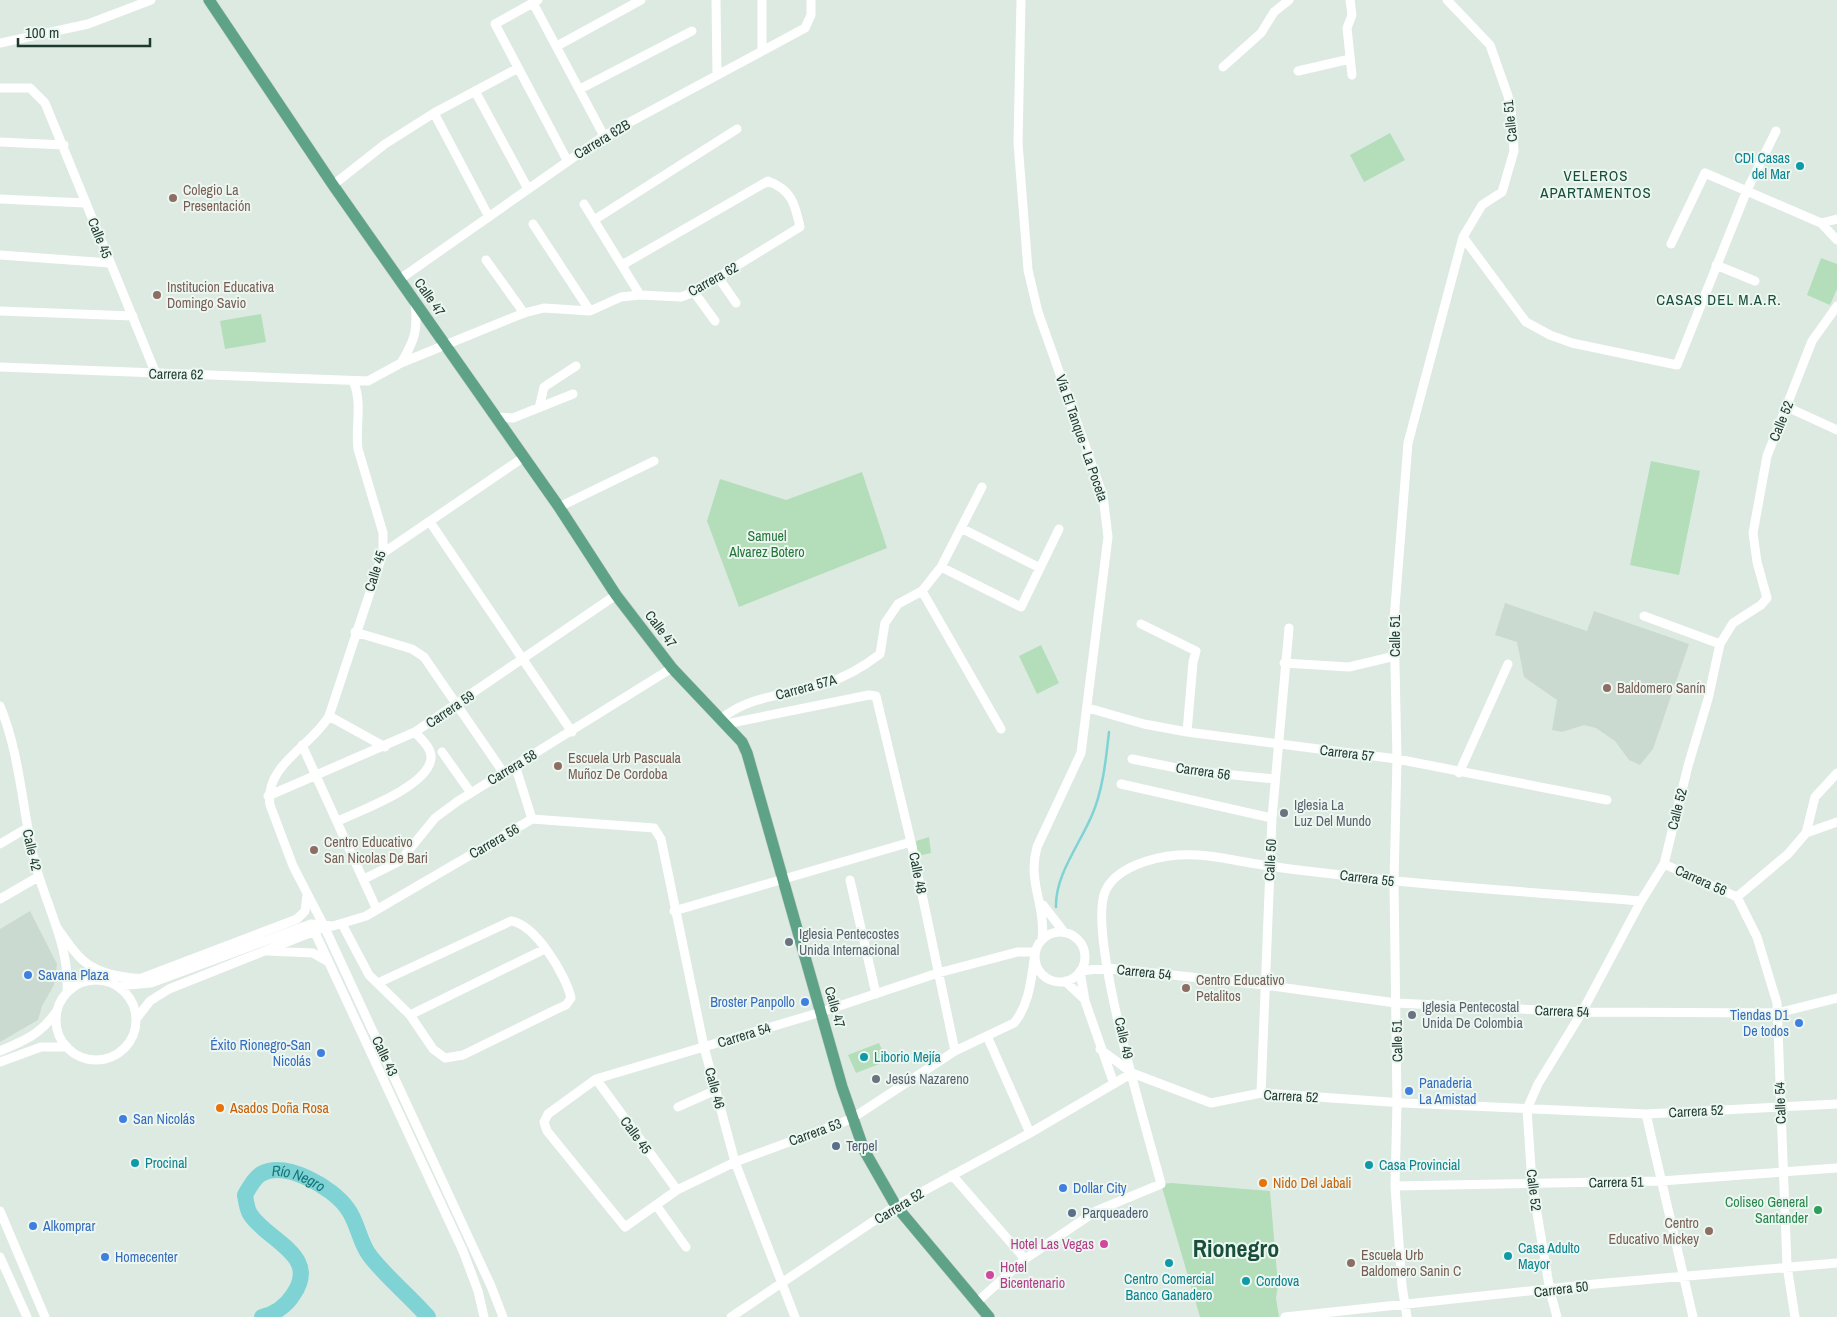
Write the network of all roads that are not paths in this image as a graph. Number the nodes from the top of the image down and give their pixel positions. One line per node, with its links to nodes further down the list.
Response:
1 (151, 0): 13 (street)
2 (209, 0): 32 (main road, Calle 47)
3 (641, 0): 14 (street)
4 (716, 0): 20 (street)
5 (762, 0): 15 (street)
6 (811, 0): 15 (street, Carrera 62B)
7 (1021, 0): 103 (street, Vía El Tanque - La Poceta)
8 (1289, 0): 17 (street)
9 (1350, 0): 16 (street)
10 (1447, 0): 43 (street, Calle 51)
11 (535, 1): 14 (street); 18 (street)
12 (692, 31): 23 (street)
13 (0, 43)
14 (557, 46): 23 (street)
15 (762, 51): 20 (street, Carrera 62B)
16 (1350, 59): 19 (street); 21 (street)
17 (1223, 66)
18 (518, 68): 24 (street); 31 (street)
19 (1298, 71)
20 (717, 75): 28 (street, Carrera 62B)
21 (1352, 75)
22 (0, 88): 30 (street, Calle 45)
23 (580, 89): 28 (street)
24 (475, 91): 25 (street); 33 (street)
25 (434, 113): 32 (street); 38 (street)
26 (737, 129): 40 (street)
27 (1776, 131): 34 (street)
28 (604, 136): 31 (street, Carrera 62B)
29 (0, 142): 30 (street)
30 (64, 145): 36 (street, Calle 45)
31 (566, 160): 33 (street, Carrera 62B)
32 (333, 185): 52 (main road, Calle 47)
33 (528, 189): 38 (street, Carrera 62B)
34 (1747, 190): 42 (street); 45 (street); 50 (street)
35 (0, 199): 36 (street)
36 (85, 203): 48 (street, Calle 45)
37 (584, 204): 40 (street)
38 (489, 217): 52 (street, Carrera 62B)
39 (1837, 219): 42 (street)
40 (594, 220): 49 (street)
41 (533, 224): 60 (street)
42 (1821, 224): 44 (street)
43 (1463, 237): 50 (street); 96 (street, Calle 51)
44 (1837, 240)
45 (1670, 244)
46 (0, 255): 48 (street)
47 (486, 260): 61 (street)
48 (110, 263): 62 (street, Calle 45)
49 (622, 265): 51 (street, Carrera 62); 55 (street)
50 (1716, 265): 53 (street)
51 (718, 278): 54 (street, Carrera 62); 57 (street)
52 (400, 279): 56 (main road, Calle 47)
53 (1755, 282)
54 (694, 292): 55 (street, Carrera 62); 63 (street)
55 (640, 295): 60 (street, Carrera 62)
56 (414, 300): 64 (main road, Calle 47); 65 (street)
57 (736, 303)
58 (1837, 306): 73 (street, Calle 52)
59 (0, 311): 62 (street)
60 (590, 311): 61 (street, Carrera 62)
61 (524, 313): 64 (street, Carrera 62)
62 (133, 316): 68 (street, Calle 45)
63 (715, 321)
64 (447, 346): 65 (street); 75 (main road, Calle 47)
65 (400, 363): 70 (street)
66 (576, 366): 74 (street)
67 (0, 367): 68 (street, Carrera 62)
68 (156, 374): 69 (street, Carrera 62)
69 (352, 381): 70 (street); 71 (street)
70 (368, 381): 71 (street)
71 (358, 392): 86 (street, Calle 45)
72 (573, 394): 74 (street)
73 (1787, 407): 78 (street); 95 (street, Calle 52)
74 (539, 408): 76 (street)
75 (495, 417): 76 (street); 77 (main road, Calle 47)
76 (513, 418): 77 (street)
77 (504, 428): 79 (main road, Calle 47)
78 (1837, 430)
79 (524, 457): 82 (main road, Calle 47); 83 (street)
80 (654, 461): 82 (street)
81 (982, 487): 84 (street, Carrera 57A)
82 (559, 507): 90 (main road, Calle 47)
83 (430, 522): 86 (street); 97 (street)
84 (961, 528): 87 (street, Carrera 57A); 88 (street)
85 (1060, 529): 88 (street)
86 (383, 553): 94 (street, Calle 45)
87 (941, 567): 88 (street); 89 (street, Carrera 57A)
88 (1040, 568)
89 (922, 591): 105 (street, Carrera 57A); 106 (street)
90 (616, 595): 97 (street, Carrera 59); 100 (main road, Calle 47)
91 (1644, 616): 95 (street)
92 (1141, 624): 109 (street)
93 (1289, 628): 98 (street, Calle 50)
94 (355, 632): 101 (street); 104 (street, Calle 45)
95 (1720, 644): 135 (street, Calle 52)
96 (1395, 656): 98 (street); 115 (street, Calle 51)
97 (523, 658): 101 (street, Carrera 59); 108 (street)
98 (1284, 663): 111 (street, Calle 50)
99 (1508, 664): 118 (street)
100 (672, 668): 105 (main road, Calle 47); 108 (street, Carrera 58)
101 (457, 705): 107 (street, Carrera 59); 117 (street)
102 (0, 706): 130 (street, Calle 42)
103 (1088, 708): 109 (street, Carrera 57); 145 (street, Vía El Tanque - La Poceta)
104 (329, 716): 110 (street, Calle 45); 112 (street)
105 (727, 722): 132 (street, Calle 48); 140 (main road, Calle 47)
106 (1002, 729)
107 (416, 732): 112 (street, Carrera 59); 128 (street)
108 (572, 732): 116 (street, Carrera 58)
109 (1188, 732): 111 (street, Carrera 57)
110 (302, 745): 120 (street); 124 (street, Calle 45)
111 (1278, 745): 115 (street, Carrera 57); 121 (street, Calle 50)
112 (385, 747): 120 (street, Carrera 59)
113 (442, 752): 123 (street)
114 (1132, 759): 121 (street, Carrera 56)
115 (1397, 759): 118 (street, Carrera 57); 141 (street, Calle 51)
116 (515, 765): 117 (street, Carrera 58); 127 (street)
117 (503, 772): 123 (street, Carrera 58)
118 (1459, 773): 125 (street, Carrera 57)
119 (1837, 773): 131 (street)
120 (318, 776): 124 (street, Carrera 59); 128 (street)
121 (1274, 779): 126 (street, Calle 50)
122 (1121, 784): 126 (street)
123 (471, 793): 138 (street, Carrera 58)
124 (268, 796): 143 (street, Calle 43)
125 (1607, 800)
126 (1272, 818): 136 (street, Calle 50)
127 (532, 819): 134 (street, Carrera 56); 148 (street, Carrera 56)
128 (338, 821): 138 (street)
129 (1837, 822): 131 (street)
130 (27, 828): 133 (street); 137 (street, Calle 42)
131 (1806, 833): 144 (street)
132 (912, 842): 140 (street); 163 (street, Calle 48)
133 (0, 844)
134 (664, 850): 149 (street, Calle 46)
135 (1664, 864): 144 (street, Carrera 56); 147 (street, Calle 52)
136 (1270, 866): 141 (street, Carrera 55); 142 (street, Carrera 55); 166 (street, Calle 50)
137 (38, 877): 146 (street); 153 (street, Calle 42)
138 (364, 878): 148 (street)
139 (850, 880): 169 (street)
140 (782, 881): 149 (street); 174 (main road, Calle 47)
141 (1394, 881): 147 (street, Carrera 55); 172 (street, Calle 51)
142 (1105, 891): 161 (street, Calle 49)
143 (308, 894): 151 (street, Calle 43); 153 (street)
144 (1737, 896): 176 (street, Calle 54)
145 (1039, 898): 154 (street, Vía El Tanque - La Poceta); 155 (street, Vía El Tanque - La Poceta)
146 (0, 899)
147 (1641, 901): 175 (street, Calle 52)
148 (377, 910): 150 (street, Carrera 56)
149 (674, 911): 181 (street, Calle 46)
150 (342, 924): 151 (street, Carrera 56); 165 (street)
151 (324, 926): 152 (street, Carrera 56); 225 (street, Calle 43)
152 (313, 928): 157 (street, Carrera 56); 160 (street, Calle 43); 167 (street, Carrera 56)
153 (58, 929): 168 (street, Calle 42)
154 (1064, 932): 155 (street); 159 (street)
155 (1042, 940): 158 (street)
156 (544, 948): 165 (street); 177 (street); 177 (street)
157 (263, 951): 160 (street); 178 (street, Carrera 56)
158 (1035, 953): 163 (street, Carrera 54); 164 (street); 179 (street, Carrera 53)
159 (1084, 959): 161 (street, Carrera 54); 162 (street)
160 (331, 964): 224 (street, Calle 43)
161 (1108, 968): 162 (street, Carrera 54); 166 (street, Carrera 54); 186 (street, Calle 49)
162 (1080, 971): 164 (street); 171 (street)
163 (938, 973): 169 (street, Carrera 54); 184 (street, Calle 48)
164 (1066, 981): 171 (street)
165 (378, 982): 177 (street)
166 (1264, 985): 172 (street, Carrera 54); 190 (street, Calle 50)
167 (117, 986): 168 (street); 178 (street)
168 (67, 992): 173 (street)
169 (876, 994): 174 (street, Carrera 54)
170 (1837, 998): 176 (street, Carrera 54)
171 (1085, 1000): 182 (street)
172 (1396, 1003): 175 (street, Carrera 54); 191 (street, Calle 51)
173 (58, 1007): 180 (street); 183 (street)
174 (821, 1012): 181 (street, Carrera 54); 197 (main road, Calle 47)
175 (1582, 1012): 176 (street, Carrera 54); 195 (street, Calle 52)
176 (1778, 1013): 193 (street, Calle 54)
177 (410, 1015)
178 (136, 1019): 180 (street)
179 (987, 1036): 184 (street, Carrera 53); 198 (street)
180 (67, 1047): 185 (street)
181 (704, 1047): 187 (street, Carrera 54); 189 (street, Calle 46)
182 (1100, 1048): 186 (street); 188 (street)
183 (0, 1051)
184 (955, 1051): 197 (street, Carrera 53)
185 (0, 1062)
186 (1132, 1073): 188 (street, Carrera 52); 190 (street, Carrera 52); 213 (street, Calle 49)
187 (596, 1079): 206 (street, Calle 45); 210 (street, Carrera 54)
188 (1114, 1084): 198 (street, Carrera 52)
189 (716, 1090): 194 (street); 199 (street, Calle 46)
190 (1261, 1093): 191 (street, Carrera 52)
191 (1398, 1103): 195 (street, Carrera 52); 205 (street, Calle 51)
192 (1837, 1104): 193 (street, Carrera 52)
193 (1780, 1106): 196 (street, Carrera 52); 201 (street, Calle 54)
194 (678, 1107)
195 (1527, 1109): 196 (street, Carrera 52); 204 (street, Calle 52)
196 (1646, 1114): 203 (street)
197 (852, 1119): 199 (street, Carrera 53); 208 (main road, Calle 47)
198 (1030, 1133): 202 (street, Carrera 52)
199 (735, 1162): 206 (street, Carrera 53); 218 (street, Calle 46)
200 (1837, 1168): 201 (street, Carrera 51)
201 (1782, 1170): 203 (street, Carrera 51); 215 (street, Calle 54)
202 (952, 1175): 208 (street, Carrera 52); 213 (street)
203 (1661, 1181): 204 (street, Carrera 51); 217 (street)
204 (1532, 1183): 205 (street, Carrera 51); 219 (street, Calle 52)
205 (1395, 1186): 221 (street, Calle 51)
206 (677, 1190): 207 (street, Carrera 53)
207 (656, 1205): 210 (street, Carrera 53); 211 (street)
208 (896, 1206): 218 (street, Carrera 52); 220 (main road, Calle 47)
209 (0, 1211): 223 (street)
210 (625, 1228)
211 (686, 1247)
212 (0, 1257): 216 (street)
213 (1026, 1258): 220 (street)
214 (1837, 1264): 215 (street, Carrera 50)
215 (1787, 1266): 217 (street, Carrera 50); 233 (street, Calle 54)
216 (4, 1277): 222 (street)
217 (1684, 1277): 219 (street, Carrera 50); 232 (street)
218 (782, 1282): 226 (street, Carrera 52); 227 (street, Calle 46)
219 (1550, 1291): 221 (street, Carrera 50); 231 (street, Calle 52)
220 (977, 1302): 228 (main road, Calle 47)
221 (1404, 1305): 229 (street, Carrera 50); 230 (street, Calle 51)
222 (27, 1317)
223 (45, 1317)
224 (484, 1317)
225 (502, 1317)
226 (730, 1317)
227 (795, 1317)
228 (989, 1317)
229 (1285, 1317)
230 (1407, 1317)
231 (1557, 1317)
232 (1693, 1317)
233 (1795, 1317)

